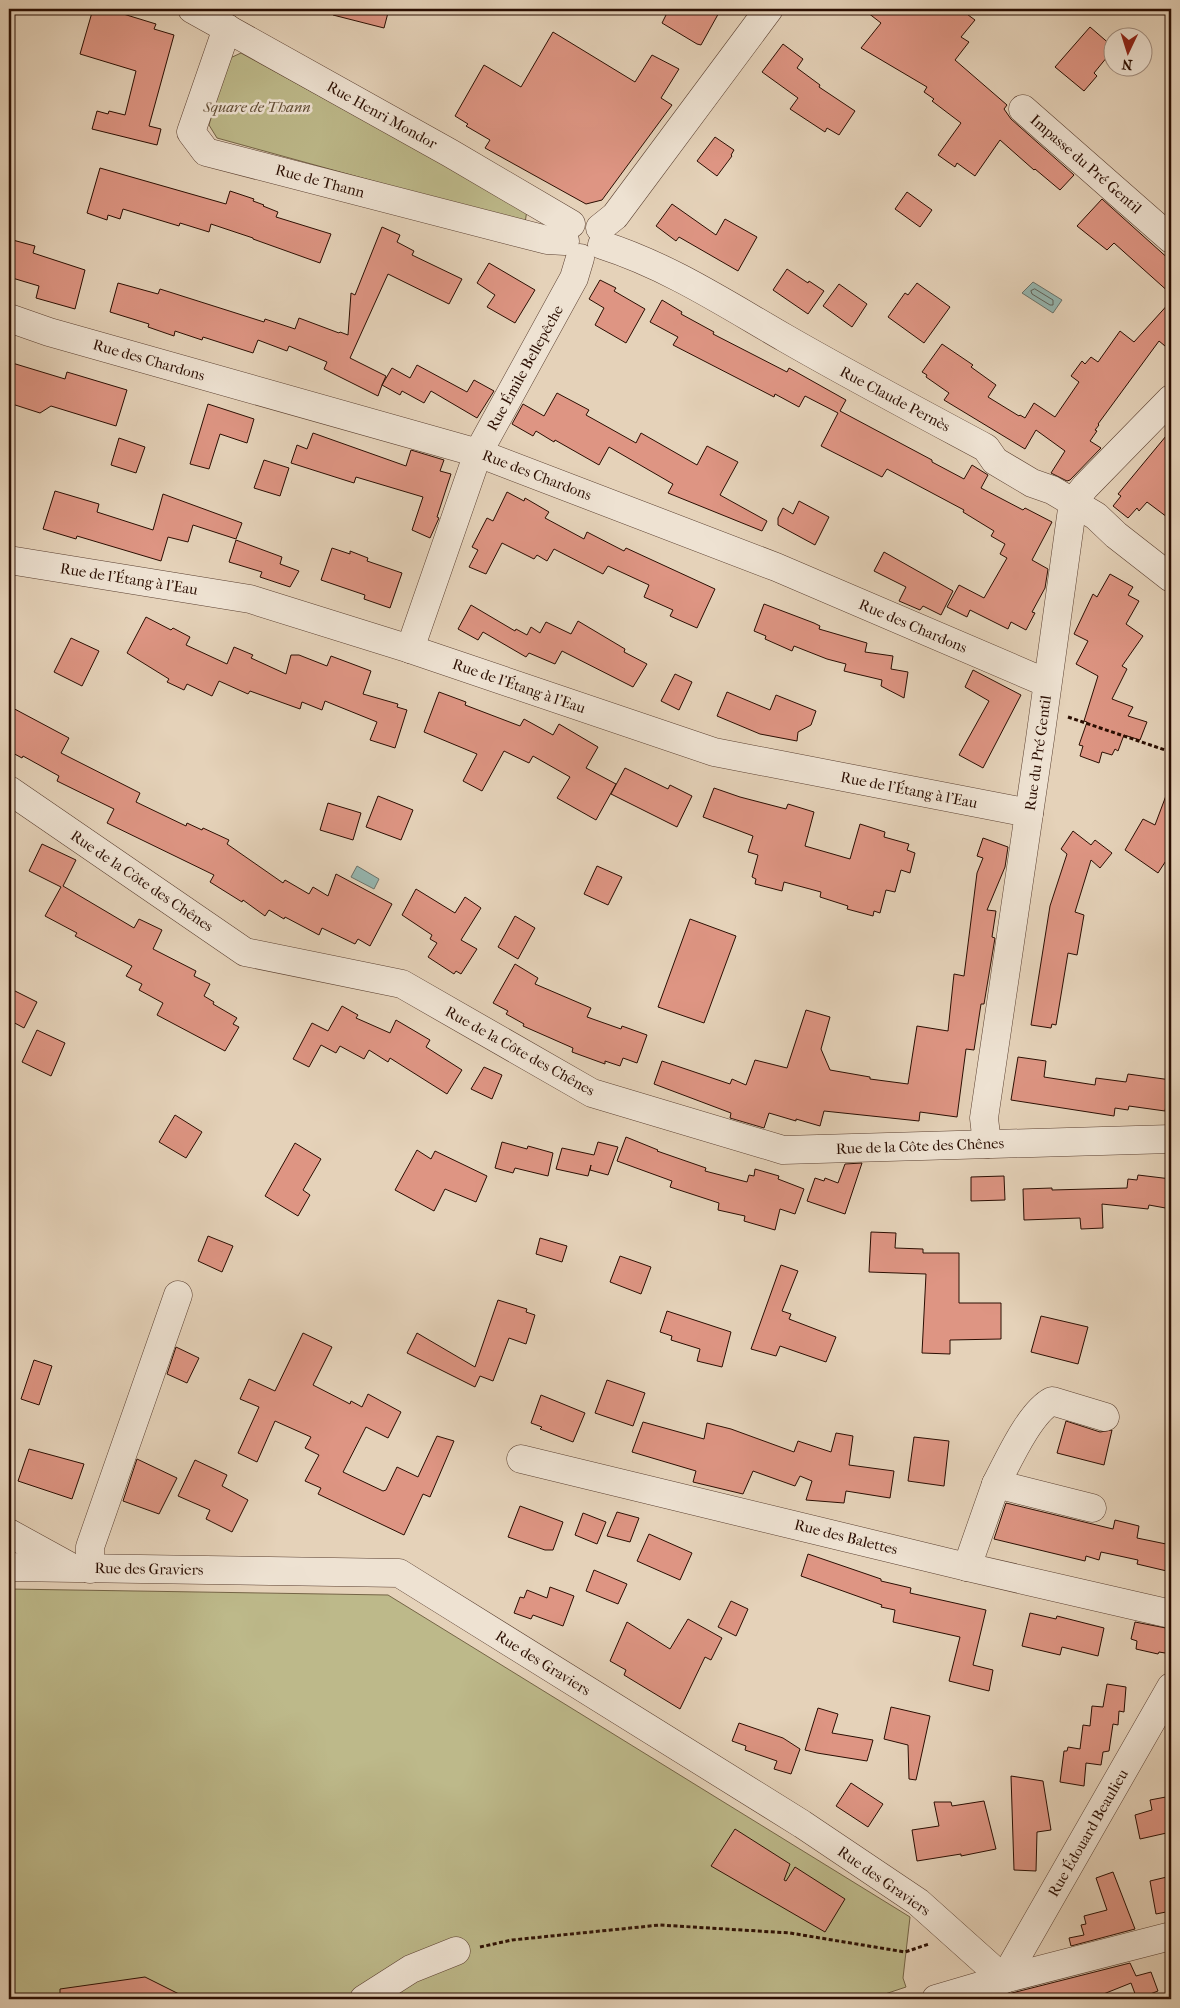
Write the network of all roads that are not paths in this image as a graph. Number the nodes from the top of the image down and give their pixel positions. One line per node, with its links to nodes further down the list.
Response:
1 (192, 9): 3 (street, Rue Henri Mondor)
2 (769, 9): 5 (street, Rue Émile Bellepêche)
3 (227, 28): 5 (street, Rue Henri Mondor); 5 (street, Rue de Thann)
4 (1023, 108): 6 (street, Impasse du Pré Gentil)
5 (584, 239): 9 (street, Rue Émile Bellepêche); 10 (street, Rue Claude Pernès)
6 (1171, 239)
7 (9, 318): 9 (street, Rue des Chardons)
8 (1171, 399): 10 (street)
9 (478, 452): 13 (street, Rue Émile Bellepêche); 14 (street, Rue des Chardons)
10 (1073, 502): 12 (street, Rue Claude Pernès); 14 (street, Rue du Pré Gentil)
11 (9, 560): 13 (street, Rue de l'Étang à l'Eau)
12 (1171, 578)
13 (410, 649): 16 (street, Rue de l'Étang à l'Eau)
14 (1047, 683): 16 (street, Rue du Pré Gentil)
15 (9, 790): 18 (street, Rue de la Côte des Chênes)
16 (1029, 813): 18 (street, Rue du Pré Gentil)
17 (1171, 1140): 18 (street, Rue de la Côte des Chênes)
18 (987, 1144)
19 (178, 1295): 27 (street)
20 (1105, 1417): 22 (street)
21 (521, 1459): 26 (street, Rue des Balettes)
22 (996, 1484): 23 (street); 26 (street)
23 (1092, 1508)
24 (9, 1533): 27 (street)
25 (9, 1567): 27 (street, Rue des Graviers)
26 (967, 1567): 28 (street, Rue des Balettes)
27 (81, 1568): 32 (street, Rue des Graviers)
28 (1171, 1614)
29 (1171, 1687): 32 (street, Rue Édouard Beaulieu)
30 (1171, 1936): 32 (street)
31 (456, 1951): 33 (street)
32 (1005, 1989): 34 (street)
33 (364, 1999)
34 (936, 1999)

